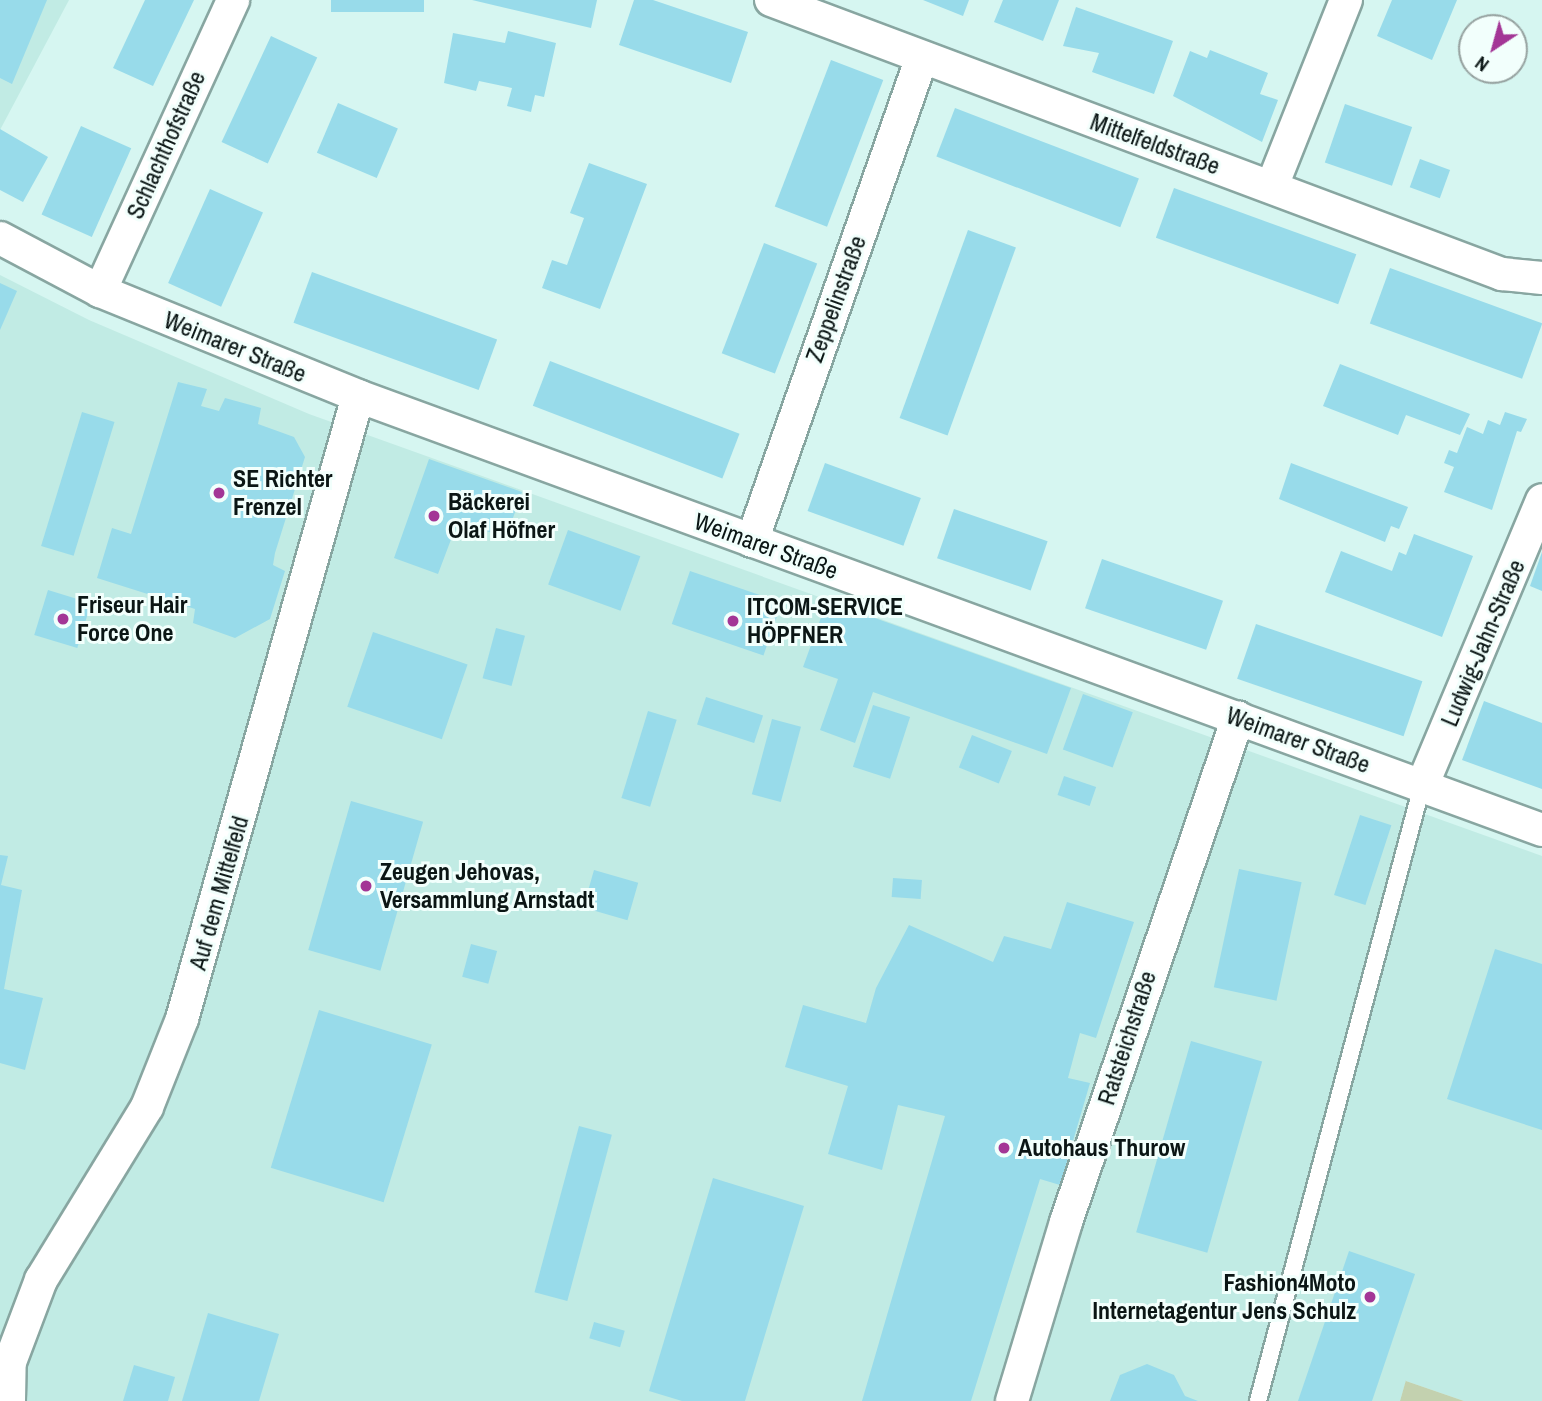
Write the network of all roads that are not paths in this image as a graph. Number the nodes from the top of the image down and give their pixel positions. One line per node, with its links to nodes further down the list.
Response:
1 (233, 0): 8 (street, Schlachthofstraße)
2 (771, 0): 4 (street, Mittelfeldstraße)
3 (1346, 0): 5 (street)
4 (922, 57): 5 (street, Mittelfeldstraße); 11 (street, Zeppelinstraße)
5 (1272, 186): 7 (street, Mittelfeldstraße)
6 (0, 238): 8 (street, Weimarer Straße)
7 (1542, 278)
8 (100, 291): 9 (street, Weimarer Straße)
9 (358, 396): 11 (street, Weimarer Straße); 15 (street, Auf dem Mittelfeld)
10 (1542, 500): 13 (street, Ludwig-Jahn-Straße)
11 (752, 541): 12 (street, Weimarer Straße)
12 (1238, 718): 13 (street, Weimarer Straße); 17 (street, Ratsteichstraße)
13 (1422, 786): 14 (street, Weimarer Straße); 18 (lane)
14 (1542, 830)
15 (5, 1363): 16 (street, Auf dem Mittelfeld)
16 (9, 1401)
17 (1012, 1401)
18 (1258, 1401)

